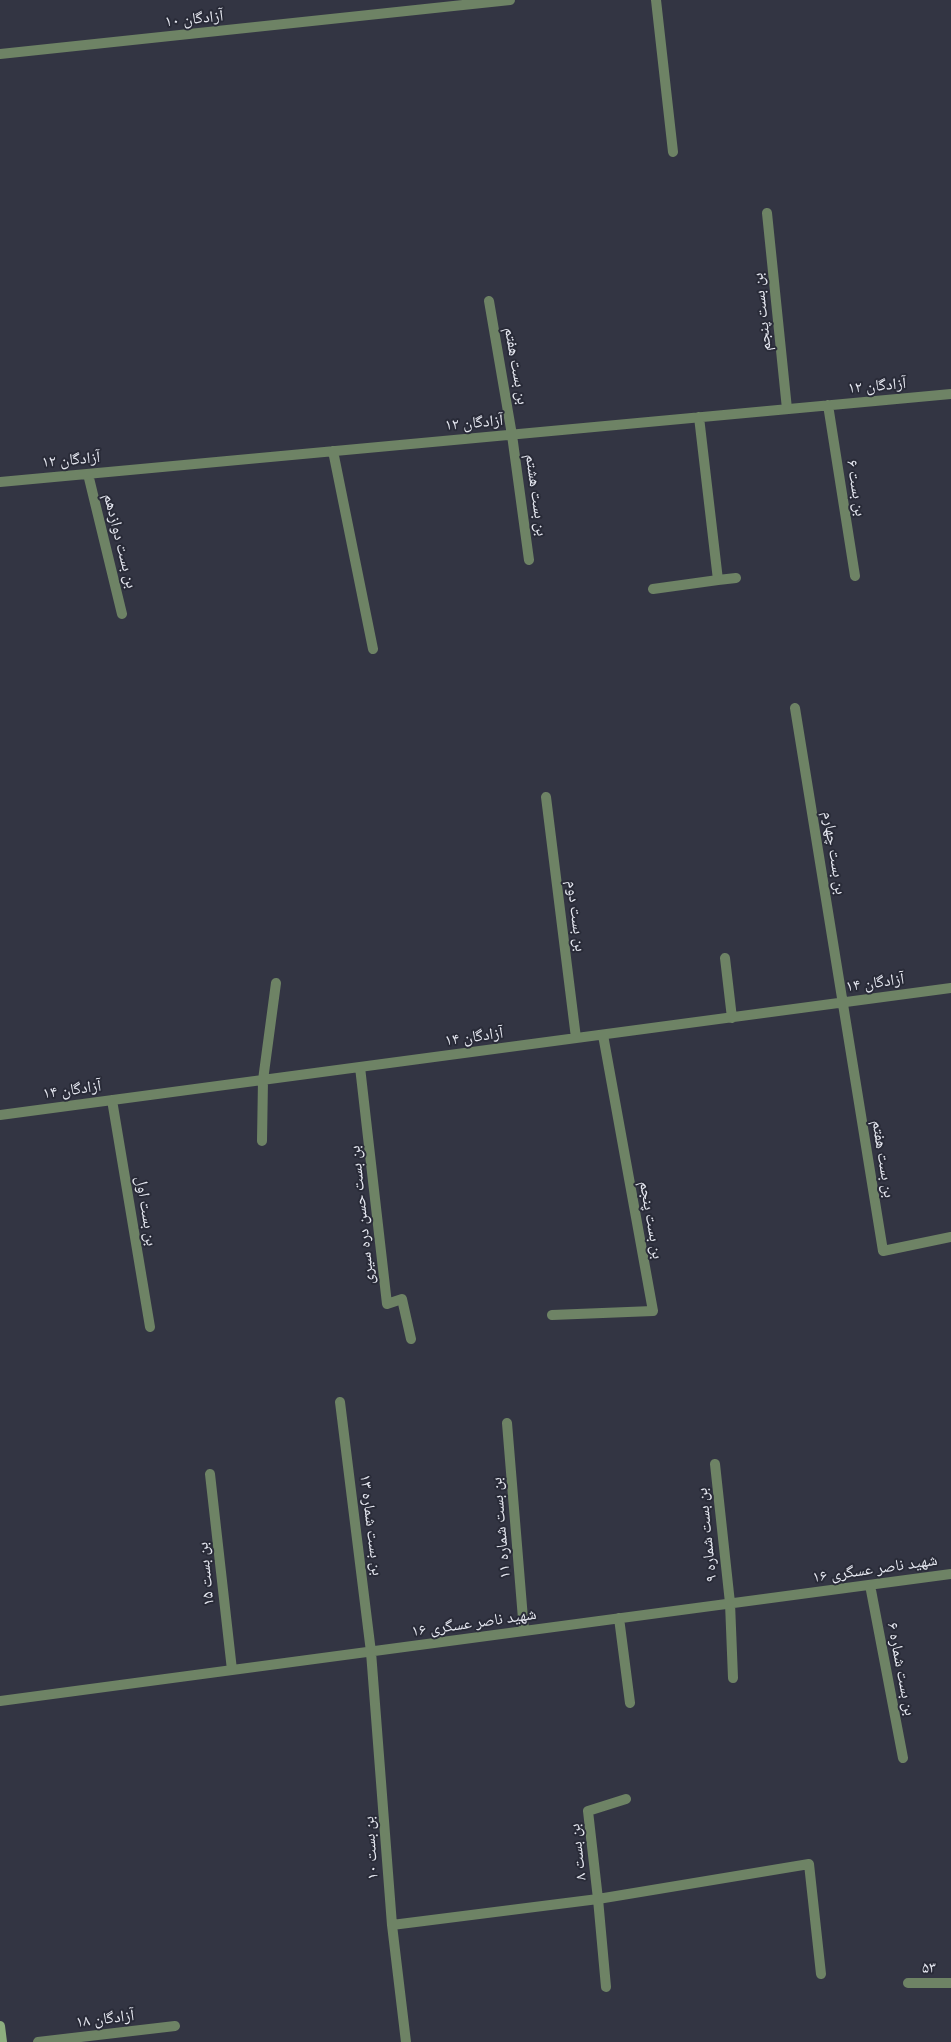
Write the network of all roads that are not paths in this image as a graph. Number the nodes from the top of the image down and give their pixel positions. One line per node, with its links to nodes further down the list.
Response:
1 (510, 0): 3 (street, ۱۰ آزادگان)
2 (656, 0): 4 (street)
3 (0, 54)
4 (673, 152)
5 (767, 213): 9 (street, بن بست پنجم)
6 (489, 301): 11 (street, بن بست هفتم)
7 (951, 394): 8 (street, ۱۲ آزادگان)
8 (828, 405): 9 (street, ۱۲ آزادگان); 16 (street, بن بست ۶)
9 (787, 409): 10 (street, ۱۲ آزادگان)
10 (699, 417): 11 (street, ۱۲ آزادگان); 18 (street)
11 (512, 435): 12 (street, ۱۲ آزادگان); 15 (street, بن بست هشتم)
12 (333, 451): 13 (street, ۱۲ آزادگان); 21 (street)
13 (88, 474): 14 (street, ۱۲ آزادگان); 20 (street, بن بست دوازدهم)
14 (0, 482)
15 (530, 560)
16 (855, 576)
17 (736, 578): 18 (street)
18 (718, 580): 19 (street)
19 (653, 589)
20 (122, 614)
21 (373, 649)
22 (795, 708): 27 (street, بن بست چهارم)
23 (546, 797): 30 (street, بن بست دوم)
24 (725, 958): 28 (street)
25 (276, 983): 32 (street)
26 (951, 988): 27 (street, ۱۴ آزادگان)
27 (843, 1003): 28 (street, ۱۴ آزادگان); 36 (street, بن بست هفتم)
28 (732, 1018): 29 (street, ۱۴ آزادگان)
29 (603, 1035): 30 (street, ۱۴ آزادگان); 37 (street, بن بست پنجم)
30 (576, 1038): 31 (street, ۱۴ آزادگان)
31 (360, 1067): 32 (street, ۱۴ آزادگان); 39 (street, بن بست حسن دره سیری)
32 (263, 1080): 33 (street, ۱۴ آزادگان); 35 (street)
33 (112, 1100): 34 (street, ۱۴ آزادگان); 38 (street, بن بست اول)
34 (0, 1115)
35 (262, 1141)
36 (951, 1236)
37 (552, 1315)
38 (150, 1327)
39 (411, 1339)
40 (340, 1402): 49 (street, بن بست شماره ۱۳)
41 (507, 1423): 48 (street, بن بست شماره ۱۱)
42 (715, 1464): 46 (street, بن بست شماره ۹)
43 (210, 1474): 50 (street, بن بست ۱۵)
44 (951, 1574): 45 (street, ۱۶ شهید ناصر عسگری)
45 (870, 1585): 46 (street, ۱۶ شهید ناصر عسگری); 54 (street, بن بست شماره ۶)
46 (730, 1604): 47 (street, ۱۶ شهید ناصر عسگری); 51 (street, بن بست شماره ۹)
47 (620, 1618): 48 (street, ۱۶ شهید ناصر عسگری); 53 (street)
48 (524, 1631): 49 (street, ۱۶ شهید ناصر عسگری)
49 (372, 1652): 50 (street, ۱۶ شهید ناصر عسگری); 57 (street, بن بست ۱۰)
50 (232, 1670): 52 (street, ۱۶ شهید ناصر عسگری)
51 (733, 1678)
52 (0, 1701)
53 (630, 1703)
54 (903, 1758)
55 (626, 1799): 56 (street, بن بست ۸)
56 (598, 1899): 57 (street); 58 (street); 61 (street)
57 (392, 1926): 66 (street, بن بست ۱۰)
58 (821, 1974)
59 (908, 1983): 60 (street, ۵۳)
60 (951, 1983)
61 (606, 1986)
62 (0, 2026): 64 (main road)
63 (175, 2026): 65 (street, ۱۸ آزادگان)
64 (2, 2042)
65 (38, 2042)
66 (406, 2042)

